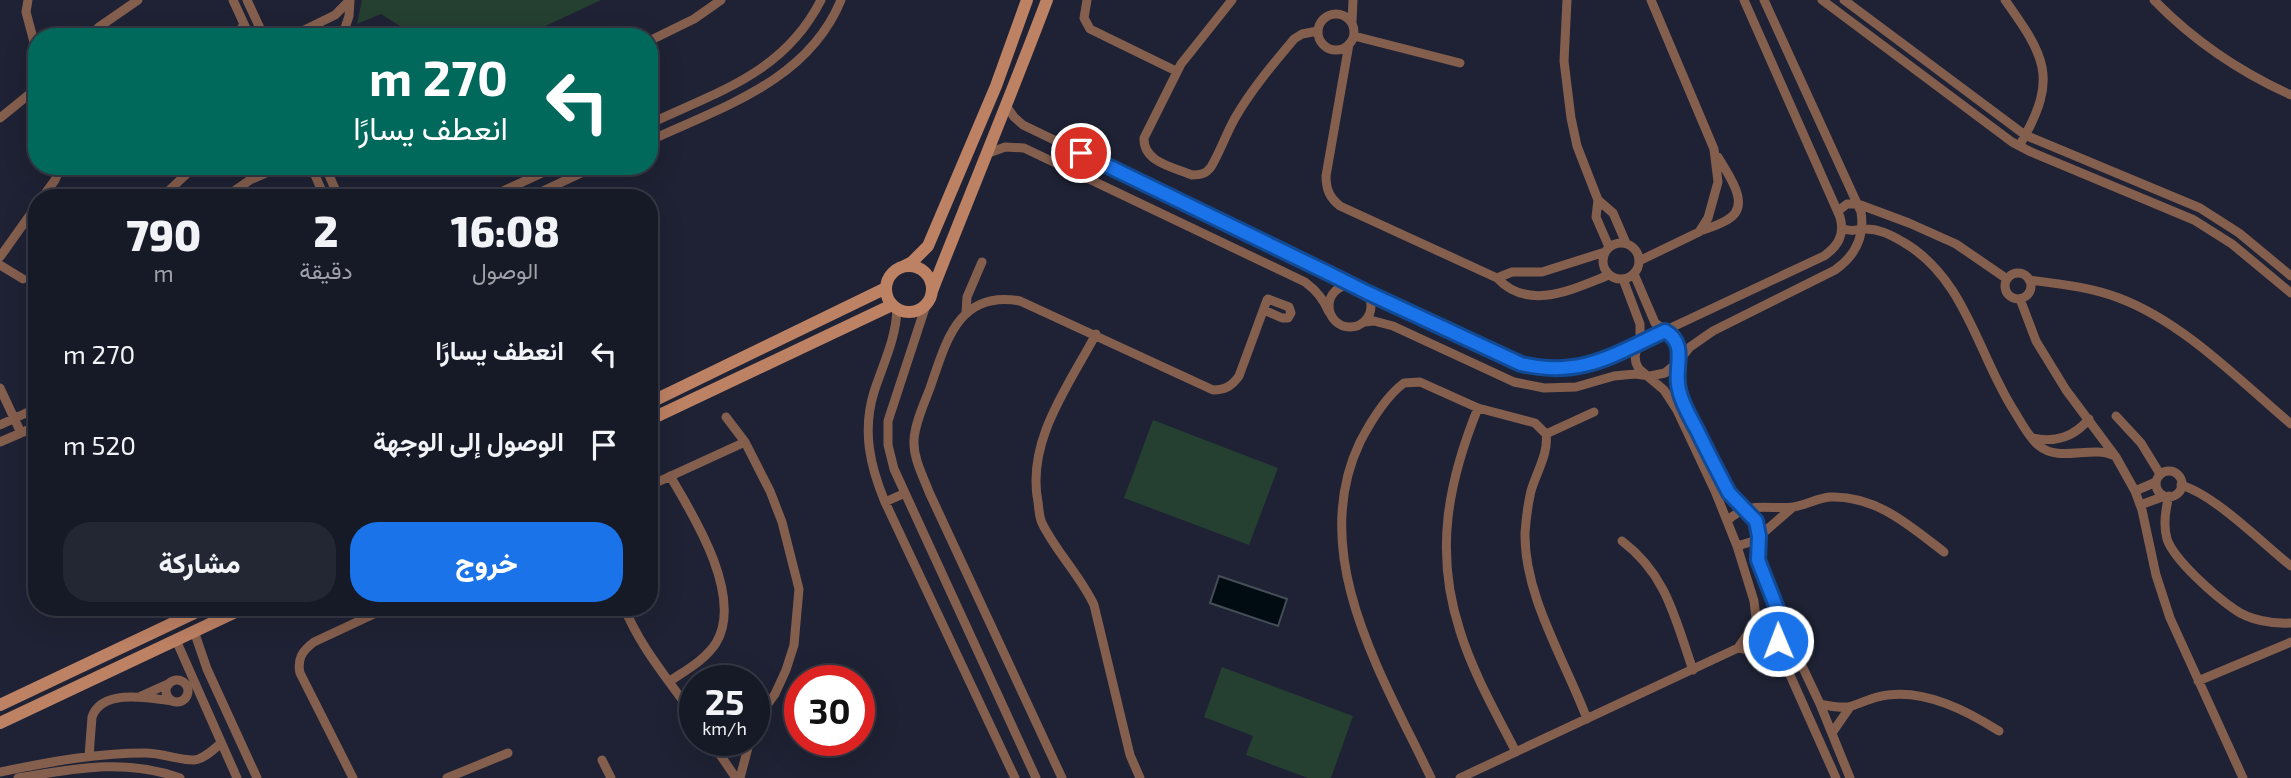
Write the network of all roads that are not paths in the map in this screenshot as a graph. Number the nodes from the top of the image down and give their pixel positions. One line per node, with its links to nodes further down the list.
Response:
1 (28, 0): 24 (street)
2 (138, 0): 25 (street)
3 (233, 0): 23 (street)
4 (247, 0): 28 (street)
5 (350, 0): 29 (street); 30 (street)
6 (721, 0): 32 (street)
7 (821, 0): 40 (street)
8 (841, 0): 43 (street)
9 (1027, 0): 71 (street)
10 (1047, 0): 38 (street)
11 (1087, 0): 35 (street)
12 (1232, 0): 35 (street)
13 (1353, 0): 22 (street)
14 (1567, 0): 57 (street)
15 (1651, 0): 46 (street)
16 (1744, 0): 59 (street)
17 (1844, 0): 42 (street)
18 (2005, 0): 42 (street)
19 (2154, 0): 37 (street)
20 (1825, 1): 44 (street)
21 (1768, 2): 58 (street)
22 (1352, 22): 31 (street); 33 (street)
23 (244, 24): 26 (street); 27 (street)
24 (30, 28)
25 (101, 28)
26 (242, 28)
27 (246, 28)
28 (260, 28)
29 (314, 28)
30 (345, 28)
31 (1318, 31): 33 (street); 35 (street)
32 (658, 37)
33 (1352, 40): 34 (street); 75 (street)
34 (1460, 63)
35 (1176, 71)
36 (28, 95): 39 (street)
37 (2291, 95)
38 (1007, 107): 41 (street); 47 (street)
39 (0, 118)
40 (658, 120)
41 (1033, 130): 45 (street); 56 (street)
42 (2025, 135): 44 (street); 74 (street)
43 (658, 137)
44 (2019, 146): 84 (street)
45 (1024, 148): 47 (street); 60 (street)
46 (1714, 149): 64 (street); 64 (street)
47 (985, 155): 82 (street)
48 (185, 175): 52 (street)
49 (261, 175): 53 (street)
50 (537, 175): 54 (street)
51 (577, 175): 55 (street)
52 (171, 189)
53 (236, 189)
54 (507, 189)
55 (547, 189)
56 (1176, 199): 60 (street); 80 (street)
57 (1598, 200): 65 (street); 66 (street)
58 (1858, 204): 59 (street); 63 (street); 78 (street)
59 (1838, 211): 62 (street)
60 (1167, 216): 91 (street)
61 (28, 218): 67 (street)
62 (1842, 228): 63 (street); 94 (street)
63 (1862, 229): 97 (street); 114 (street)
64 (1699, 232): 68 (street)
65 (1626, 243): 66 (street); 68 (street)
66 (1607, 250): 73 (street); 75 (street)
67 (0, 257)
68 (1639, 261): 72 (street)
69 (982, 262): 92 (street)
70 (0, 265): 76 (street)
71 (902, 267): 81 (street); 82 (street)
72 (1634, 274): 77 (street); 85 (street)
73 (1609, 275): 75 (street); 77 (street)
74 (2291, 276)
75 (1497, 278)
76 (23, 279)
77 (1623, 279): 87 (street)
78 (2007, 279): 79 (street); 86 (street)
79 (2029, 280): 86 (street); 109 (street)
80 (1349, 285): 83 (street); 91 (street)
81 (886, 288): 89 (street); 100 (street)
82 (932, 291): 88 (street)
83 (1366, 292): 93 (street); 96 (street)
84 (2291, 293)
85 (1643, 296): 87 (street); 94 (street)
86 (2020, 299): 108 (street)
87 (1631, 301): 96 (street)
88 (926, 304): 89 (street); 123 (street)
89 (894, 307): 104 (street); 125 (street)
90 (1264, 310): 95 (street)
91 (1329, 312): 93 (street)
92 (966, 313): 95 (street); 189 (street)
93 (1365, 321): 98 (street)
94 (1665, 331): 96 (street); 97 (street)
95 (1096, 334): 190 (street)
96 (1638, 343): 98 (street)
97 (1678, 362): 98 (street); 128 (street)
98 (1650, 376): 129 (street)
99 (0, 388): 107 (street)
100 (658, 399)
101 (1478, 408): 113 (street); 170 (street); 191 (street)
102 (28, 412): 107 (street)
103 (1594, 412): 113 (street)
104 (658, 416)
105 (2116, 416): 119 (street)
106 (726, 417): 116 (street)
107 (13, 419): 110 (street); 112 (street)
108 (2089, 419): 114 (street); 117 (street)
109 (2291, 424)
110 (0, 425): 115 (street)
111 (28, 430): 112 (street)
112 (21, 433): 115 (street)
113 (1546, 434): 165 (street)
114 (2032, 439): 117 (street)
115 (4, 440)
116 (744, 442): 118 (street); 160 (street)
117 (2116, 457): 122 (street)
118 (670, 476): 120 (street); 154 (street)
119 (2158, 478): 121 (street); 122 (street); 124 (street)
120 (658, 482)
121 (2181, 485): 124 (street); 134 (street)
122 (2135, 491): 126 (street)
123 (903, 494): 125 (street); 188 (street)
124 (2167, 496): 126 (street); 140 (street)
125 (885, 502): 187 (street)
126 (2140, 505): 155 (street)
127 (1793, 507): 128 (street); 130 (street); 133 (street)
128 (1746, 509): 129 (street); 130 (street)
129 (1727, 521): 132 (street)
130 (1759, 536): 132 (street); 139 (street)
131 (1622, 541): 152 (street)
132 (1737, 546): 141 (street)
133 (1944, 552)
134 (2291, 566)
135 (189, 616): 146 (street)
136 (226, 616): 142 (street)
137 (370, 616): 183 (street)
138 (629, 616): 154 (street)
139 (1780, 618): 141 (street); 143 (street)
140 (2291, 622)
141 (1758, 624): 147 (street); 148 (street)
142 (194, 631): 144 (street); 150 (street)
143 (1787, 634): 147 (street); 162 (street)
144 (176, 640): 149 (street); 151 (street)
145 (2291, 642): 155 (street)
146 (127, 646): 149 (street); 163 (street)
147 (1768, 646): 148 (street); 193 (street)
148 (1738, 648): 152 (street)
149 (134, 662): 166 (street)
150 (204, 662): 151 (street); 153 (street)
151 (189, 667): 157 (street)
152 (1693, 670): 165 (street)
153 (211, 680): 157 (street); 182 (street)
154 (670, 681): 158 (street)
155 (2198, 681): 195 (street)
156 (170, 683): 159 (street); 161 (street); 161 (street)
157 (198, 689): 169 (street)
158 (679, 694)
159 (141, 696): 161 (street); 173 (street)
160 (770, 700)
161 (172, 701)
162 (1820, 704): 164 (street); 168 (street)
163 (0, 705)
164 (1850, 707): 167 (street); 168 (street)
165 (1587, 719): 170 (street)
166 (0, 723)
167 (1999, 731)
168 (1832, 733): 194 (street)
169 (222, 743): 172 (street); 181 (street)
170 (1516, 752): 192 (street)
171 (508, 753): 184 (street)
172 (104, 754): 173 (street); 177 (street)
173 (89, 756): 178 (street)
174 (722, 756): 186 (street)
175 (745, 756): 186 (street)
176 (602, 760): 185 (street)
177 (105, 766): 179 (street); 180 (street)
178 (0, 772)
179 (18, 778)
180 (180, 778)
181 (237, 778)
182 (257, 778)
183 (352, 778)
184 (447, 778)
185 (611, 778)
186 (738, 778)
187 (1015, 778)
188 (1036, 778)
189 (1062, 778)
190 (1140, 778)
191 (1431, 778)
192 (1461, 778)
193 (1836, 778)
194 (1850, 778)
195 (2243, 778)

